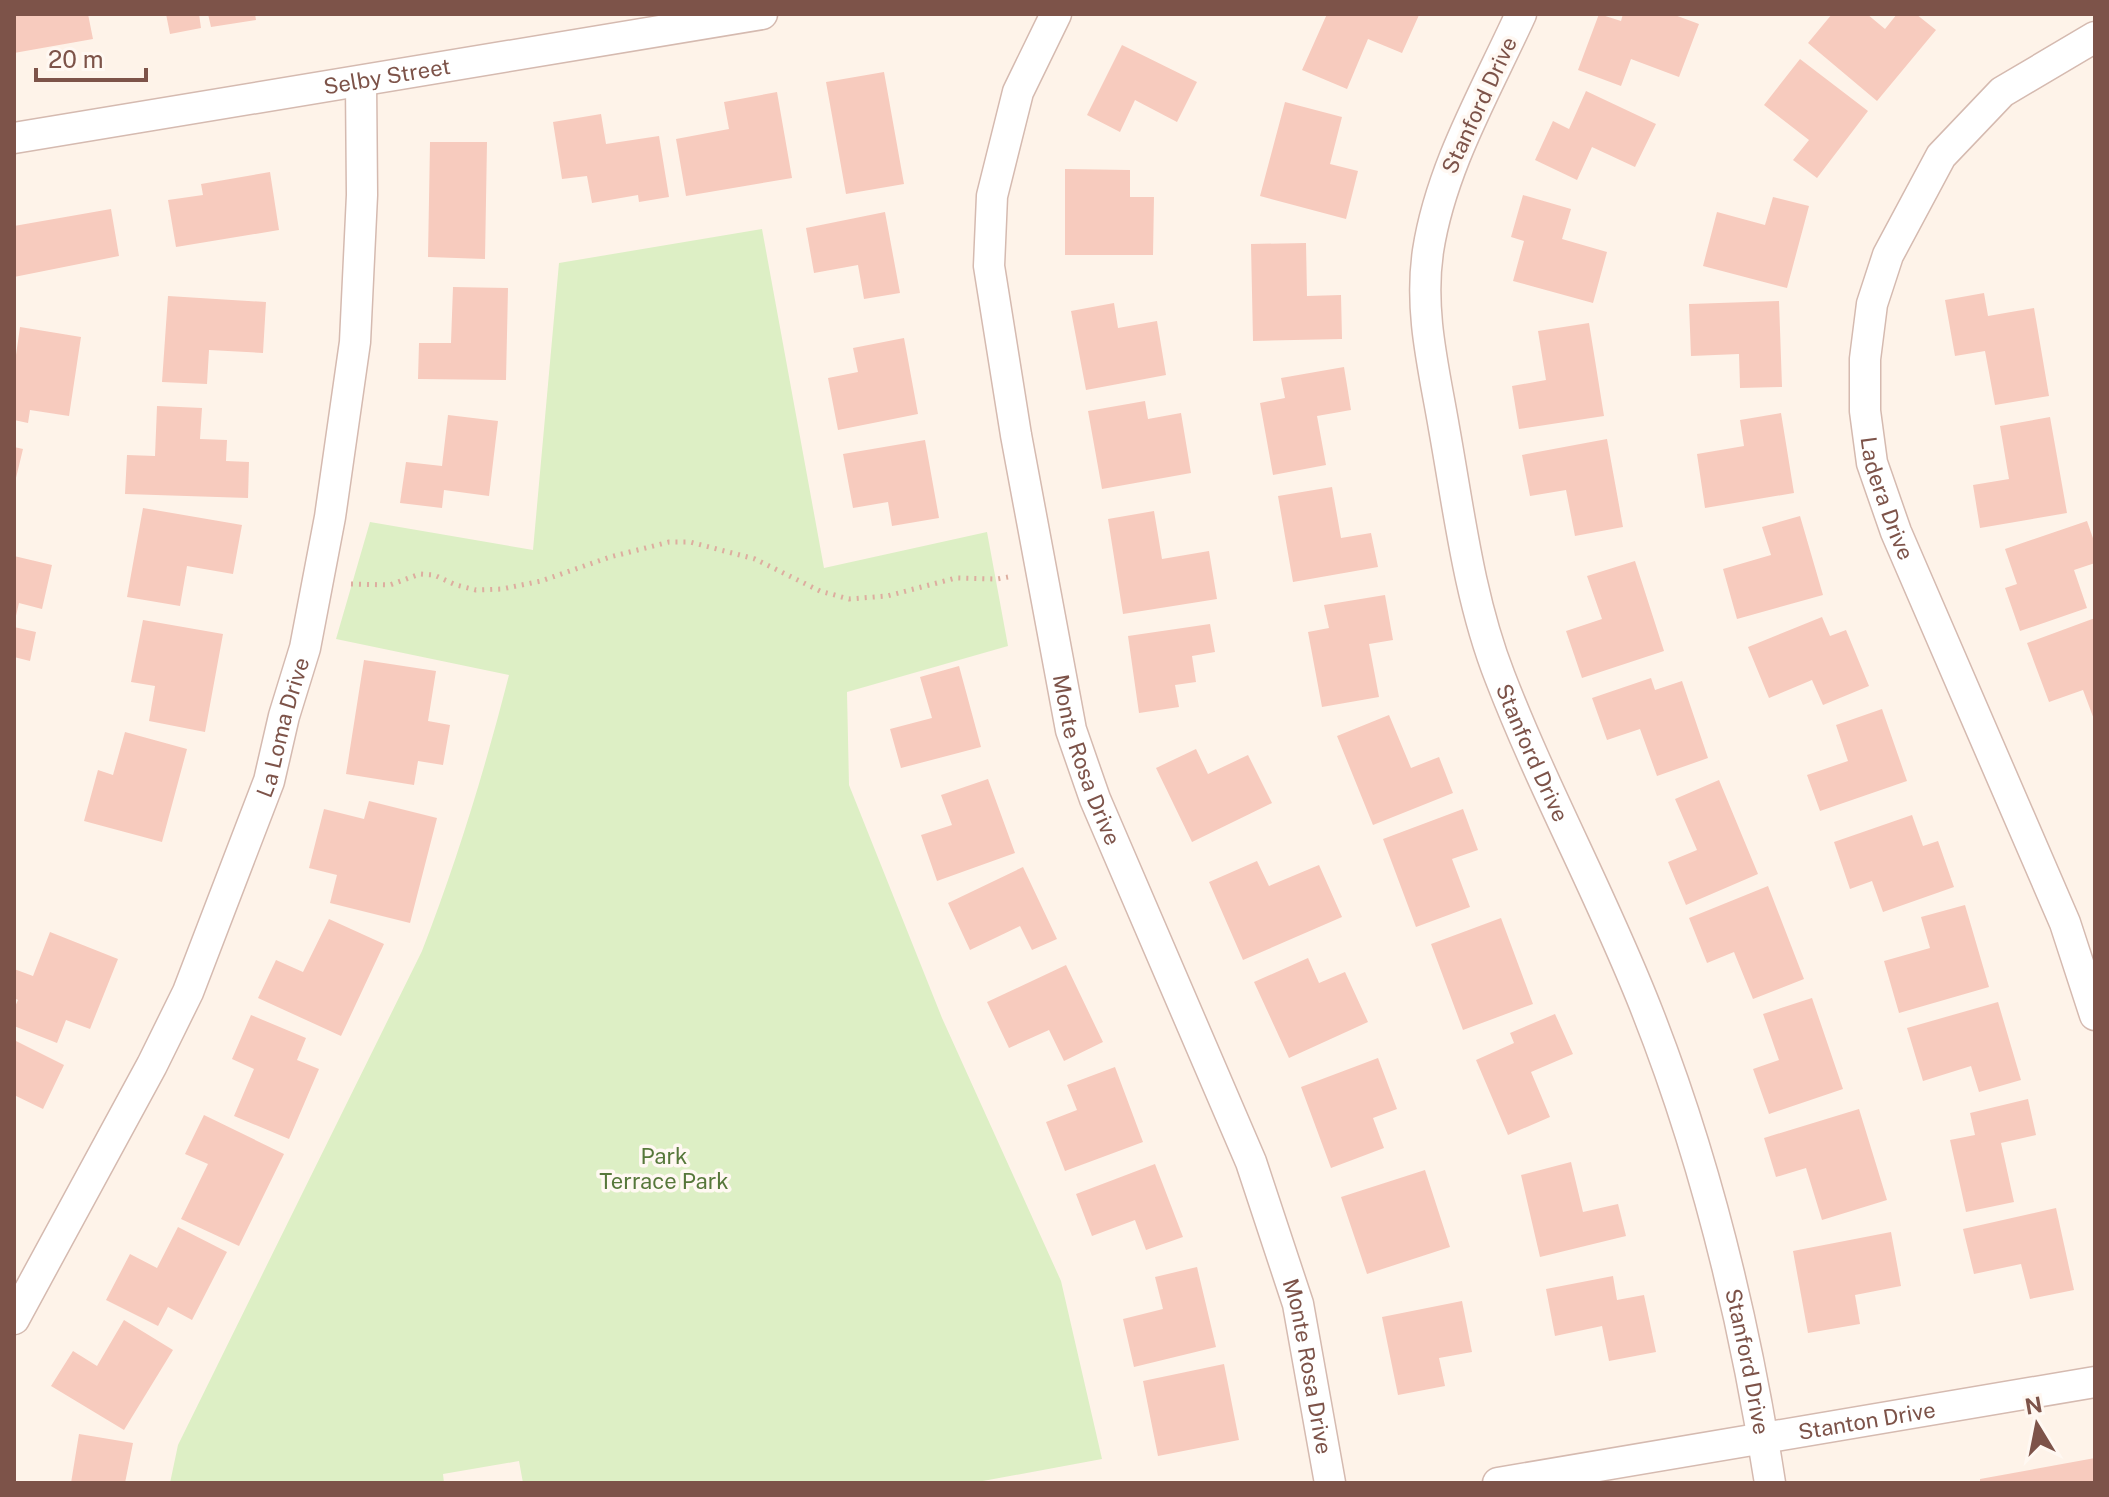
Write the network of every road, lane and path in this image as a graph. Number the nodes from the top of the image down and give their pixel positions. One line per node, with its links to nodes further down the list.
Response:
1 (762, 14): 5 (street, Selby Street)
2 (1056, 14): 7 (street, Monte Rosa Drive)
3 (1521, 14): 12 (street, Stanford Drive)
4 (2095, 37): 9 (street, Ladera Drive)
5 (361, 82): 6 (street, Selby Street); 8 (street, La Loma Drive)
6 (14, 138)
7 (1041, 569): 8 (path); 13 (street, Monte Rosa Drive)
8 (318, 579): 10 (street, La Loma Drive)
9 (2095, 1015)
10 (14, 1319)
11 (2095, 1382): 12 (street, Stanton Drive)
12 (1763, 1438): 14 (street, Stanton Drive); 15 (street, Stanford Drive)
13 (1330, 1483)
14 (1498, 1483)
15 (1770, 1483)

